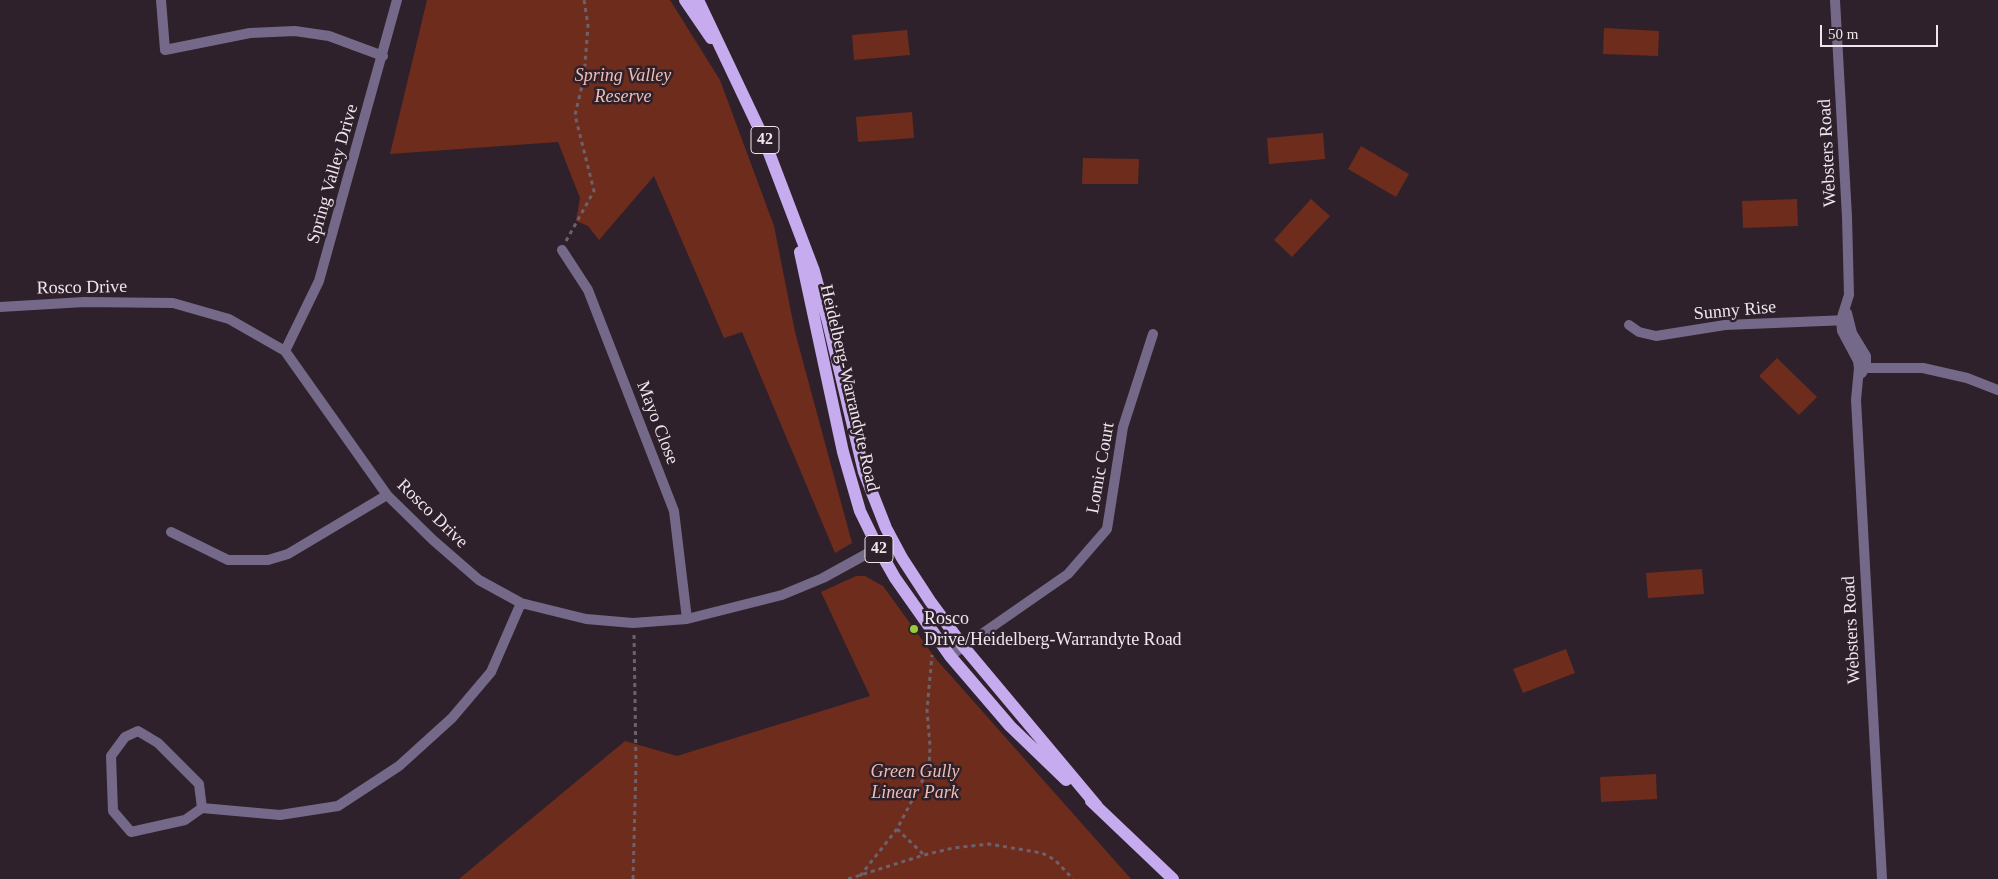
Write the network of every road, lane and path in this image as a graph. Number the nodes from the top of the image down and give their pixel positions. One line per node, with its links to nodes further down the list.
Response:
1 (161, 0): 7 (street)
2 (397, 0): 7 (street, Spring Valley Drive)
3 (584, 0): 10 (path)
4 (684, 0): 8 (main road, Heidelberg-Warrandyte Road / 42)
5 (698, 0): 8 (main road, Heidelberg-Warrandyte Road / 42)
6 (1835, 0): 12 (street, Websters Road)
7 (382, 56): 15 (street, Spring Valley Drive)
8 (728, 60): 9 (main road, Heidelberg-Warrandyte Road / 42)
9 (795, 222): 20 (main road, Heidelberg-Warrandyte Road / 42); 21 (main road, Heidelberg-Warrandyte Road / 42)
10 (562, 250): 23 (street, Mayo Close)
11 (0, 307): 15 (street, Rosco Drive)
12 (1844, 320): 13 (street, Sunny Rise); 16 (street, Websters Road)
13 (1629, 325)
14 (1153, 334): 25 (street, Lomic Court)
15 (285, 350): 18 (street, Rosco Drive)
16 (1861, 368): 17 (street); 37 (street, Websters Road)
17 (1998, 390)
18 (387, 495): 19 (street); 22 (street, Rosco Drive)
19 (171, 532)
20 (892, 540): 21 (street, Rosco Drive); 25 (main road, Heidelberg-Warrandyte Road / 42)
21 (878, 548): 23 (street, Rosco Drive); 27 (main road, Heidelberg-Warrandyte Road / 42)
22 (520, 603): 24 (street, Rosco Drive); 29 (street)
23 (688, 619): 24 (street, Rosco Drive)
24 (633, 623): 33 (path)
25 (963, 646): 27 (street, Lomic Court); 28 (main road, Heidelberg-Warrandyte Road / 42)
26 (932, 654): 30 (path)
27 (950, 656): 28 (main road, Heidelberg-Warrandyte Road / 42)
28 (1097, 806): 36 (main road, Heidelberg-Warrandyte Road / 42)
29 (202, 808): 29 (street)
30 (897, 829): 31 (path); 32 (path)
31 (924, 855): 32 (path); 35 (path)
32 (860, 876): 34 (path)
33 (633, 879)
34 (848, 879)
35 (1073, 879)
36 (1172, 879)
37 (1882, 879)

